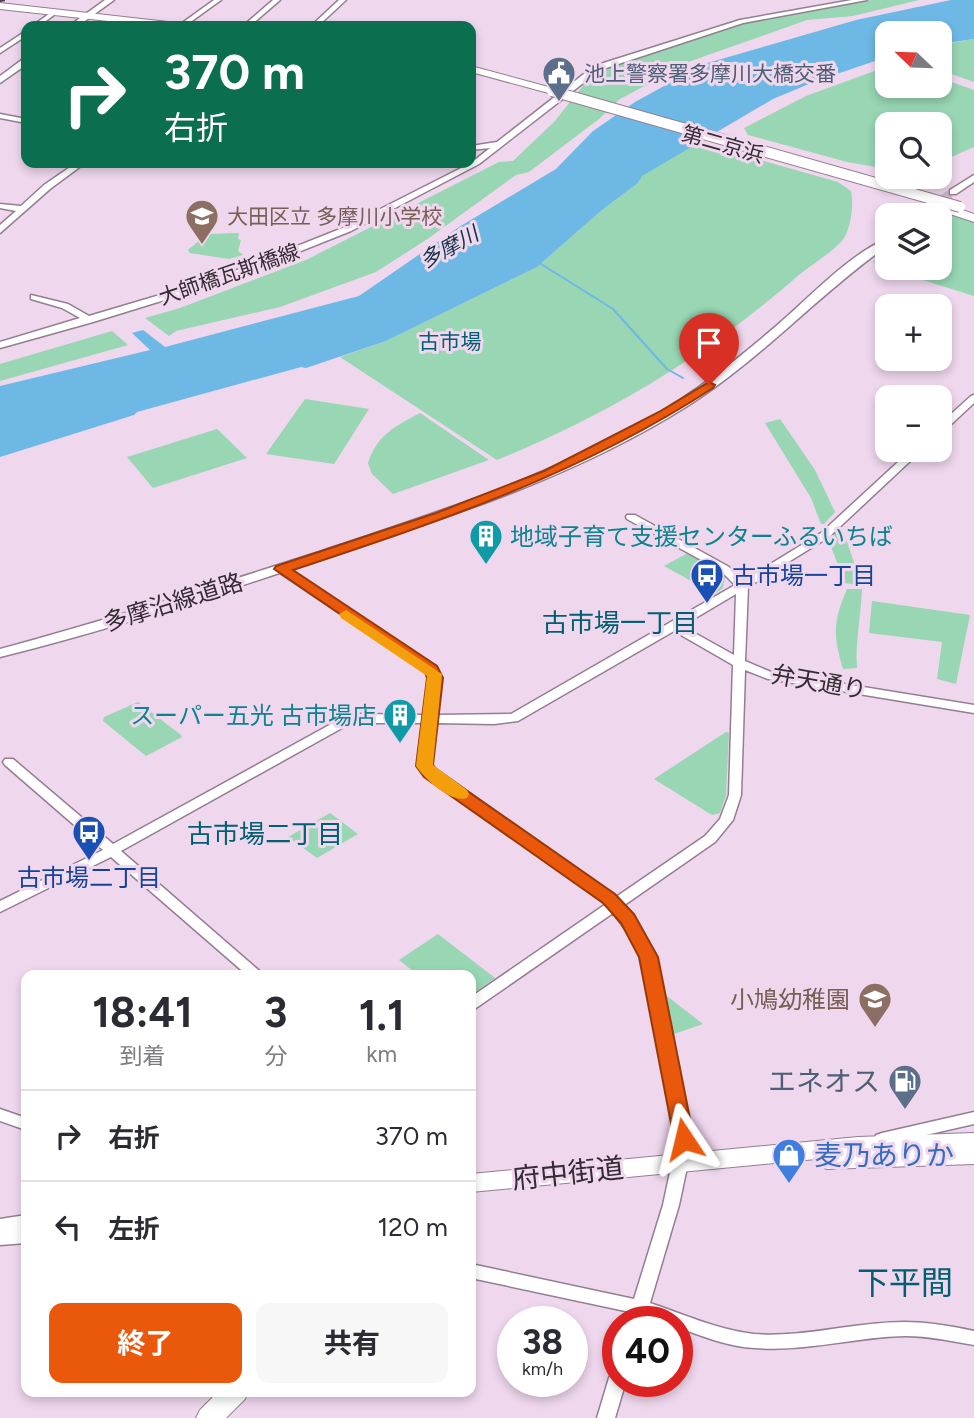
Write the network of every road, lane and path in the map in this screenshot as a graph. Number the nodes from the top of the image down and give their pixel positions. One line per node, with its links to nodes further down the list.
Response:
1 (110, 0): 8 (main road)
2 (218, 0): 13 (street)
3 (277, 0): 14 (street)
4 (343, 0): 15 (street)
5 (864, 0): 23 (street, 大師橋瓦斯橋線)
6 (0, 8): 7 (highway); 8 (highway)
7 (51, 15): 8 (highway); 9 (street)
8 (86, 18): 10 (main road); 11 (highway); 12 (highway)
9 (42, 21)
10 (82, 21)
11 (110, 21)
12 (121, 21)
13 (186, 21)
14 (252, 21)
15 (320, 21)
16 (21, 36): 17 (street)
17 (0, 51)
18 (21, 65): 20 (main road)
19 (476, 72): 32 (highway, 第二京浜, bridge)
20 (0, 80)
21 (0, 116): 22 (street)
22 (21, 120)
23 (500, 144): 24 (street); 25 (street, 大師橋瓦斯橋線)
24 (476, 147)
25 (476, 162)
26 (74, 168): 31 (street)
27 (466, 168): 38 (street, 大師橋瓦斯橋線)
28 (974, 178): 29 (main road)
29 (953, 192)
30 (0, 206): 31 (street)
31 (23, 209): 35 (street)
32 (957, 209): 33 (highway, 第二京浜); 34 (highway, 第二京浜)
33 (974, 212)
34 (974, 218)
35 (0, 230)
36 (875, 250): 44 (main road, 多摩沿線道路)
37 (34, 298): 38 (street)
38 (90, 320): 39 (street, 大師橋瓦斯橋線)
39 (0, 345)
40 (974, 398): 41 (street)
41 (952, 418)
42 (904, 462): 45 (street)
43 (631, 517): 45 (street)
44 (281, 569): 47 (main road, 多摩沿線道路); 50 (street)
45 (742, 586): 46 (street); 48 (street)
46 (674, 625): 48 (street, 弁天通り); 50 (street)
47 (0, 653)
48 (739, 663): 49 (street, 弁天通り); 53 (street)
49 (974, 709)
50 (430, 719): 52 (street); 53 (street)
51 (9, 762): 52 (street)
52 (110, 851): 54 (street); 55 (street)
53 (615, 905): 56 (street); 63 (street)
54 (0, 908)
55 (251, 970)
56 (476, 1001)
57 (0, 1115): 59 (street)
58 (974, 1118): 61 (street)
59 (21, 1122)
60 (969, 1144): 61 (highway, 府中街道); 62 (highway, 府中街道)
61 (858, 1146): 62 (highway, 府中街道)
62 (750, 1157): 63 (highway, 府中街道)
63 (682, 1161): 64 (highway, 府中街道); 71 (street)
64 (476, 1182)
65 (21, 1223): 66 (street)
66 (0, 1226)
67 (21, 1236): 68 (street)
68 (0, 1238)
69 (476, 1272): 70 (street)
70 (607, 1306)
71 (640, 1306)
72 (693, 1328): 73 (street)
73 (974, 1338)
74 (230, 1397): 76 (highway)
75 (612, 1397): 77 (street)
76 (209, 1418)
77 (606, 1418)

